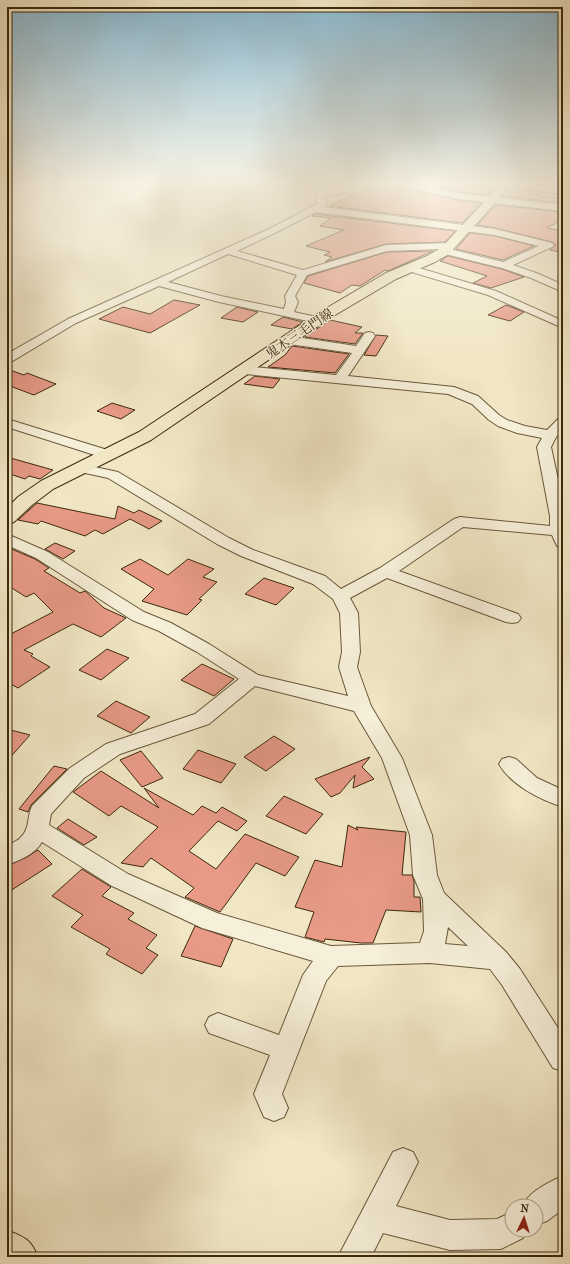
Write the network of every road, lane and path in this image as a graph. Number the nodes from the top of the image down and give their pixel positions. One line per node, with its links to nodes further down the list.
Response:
1 (243, 242): 5 (street)
2 (453, 242): 4 (main road, 鬼木三毛門線)
3 (548, 242): 6 (street)
4 (447, 249): 6 (street); 7 (main road, 鬼木三毛門線); 8 (street)
5 (227, 251): 8 (street); 9 (street)
6 (504, 265): 10 (street)
7 (409, 268): 12 (main road, 鬼木三毛門線); 13 (street)
8 (303, 273): 11 (street)
9 (157, 282): 11 (street); 17 (street)
10 (563, 290)
11 (286, 313): 12 (street)
12 (317, 320): 15 (main road, 鬼木三毛門線)
13 (563, 325)
14 (369, 336): 16 (street)
15 (289, 340): 16 (street); 18 (main road, 鬼木三毛門線)
16 (359, 350): 19 (street)
17 (7, 359)
18 (245, 370): 19 (street); 23 (main road, 鬼木三毛門線)
19 (339, 380): 22 (street)
20 (563, 422): 22 (street)
21 (7, 423): 23 (street)
22 (550, 435): 26 (street)
23 (109, 455): 24 (main road, 鬼木三毛門線)
24 (81, 468): 25 (main road, 鬼木三毛門線); 29 (street)
25 (7, 518)
26 (561, 527): 28 (street)
27 (7, 539): 31 (street)
28 (386, 572): 29 (street); 30 (street)
29 (340, 596): 32 (street)
30 (512, 618)
31 (252, 679): 32 (street); 35 (street)
32 (361, 706): 37 (street)
33 (509, 764): 34 (street)
34 (563, 799)
35 (38, 829): 36 (street); 39 (street)
36 (7, 856)
37 (435, 899): 38 (street); 40 (street)
38 (430, 953): 39 (street); 40 (street)
39 (331, 956): 42 (street)
40 (498, 959): 43 (street)
41 (218, 1025): 42 (street)
42 (286, 1049): 44 (street)
43 (563, 1059)
44 (274, 1108)
45 (403, 1162): 48 (street)
46 (563, 1191): 47 (street)
47 (544, 1204)
48 (375, 1216): 49 (street); 50 (street)
49 (504, 1232)
50 (354, 1257)

